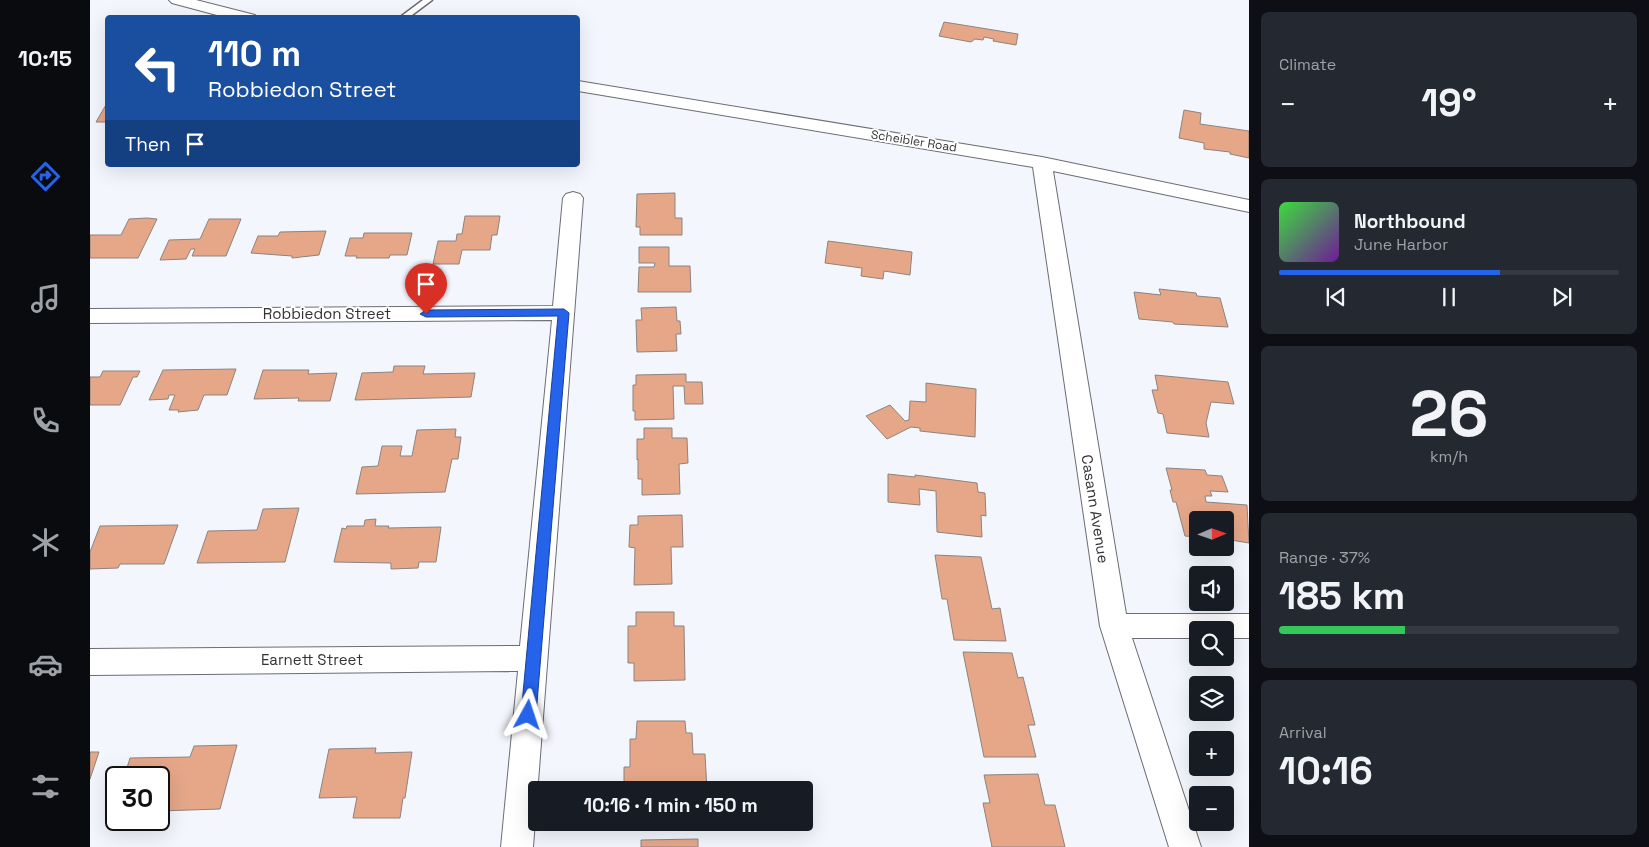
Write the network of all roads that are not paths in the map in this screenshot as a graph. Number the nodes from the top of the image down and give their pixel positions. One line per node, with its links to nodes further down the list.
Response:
1 (177, 0): 3 (street)
2 (428, 0): 4 (lane)
3 (237, 15)
4 (406, 15)
5 (580, 86): 6 (street, Scheibler Road)
6 (1042, 163): 8 (street, Scheibler Road); 11 (street, Casann Avenue)
7 (573, 198): 9 (street)
8 (1249, 206)
9 (564, 313): 10 (street, Robbiedon Street); 13 (street)
10 (90, 316)
11 (1114, 626): 12 (street); 16 (street, Casann Avenue)
12 (1249, 626)
13 (533, 658): 14 (street, Earnett Street); 15 (street)
14 (90, 662)
15 (517, 847)
16 (1185, 847)

